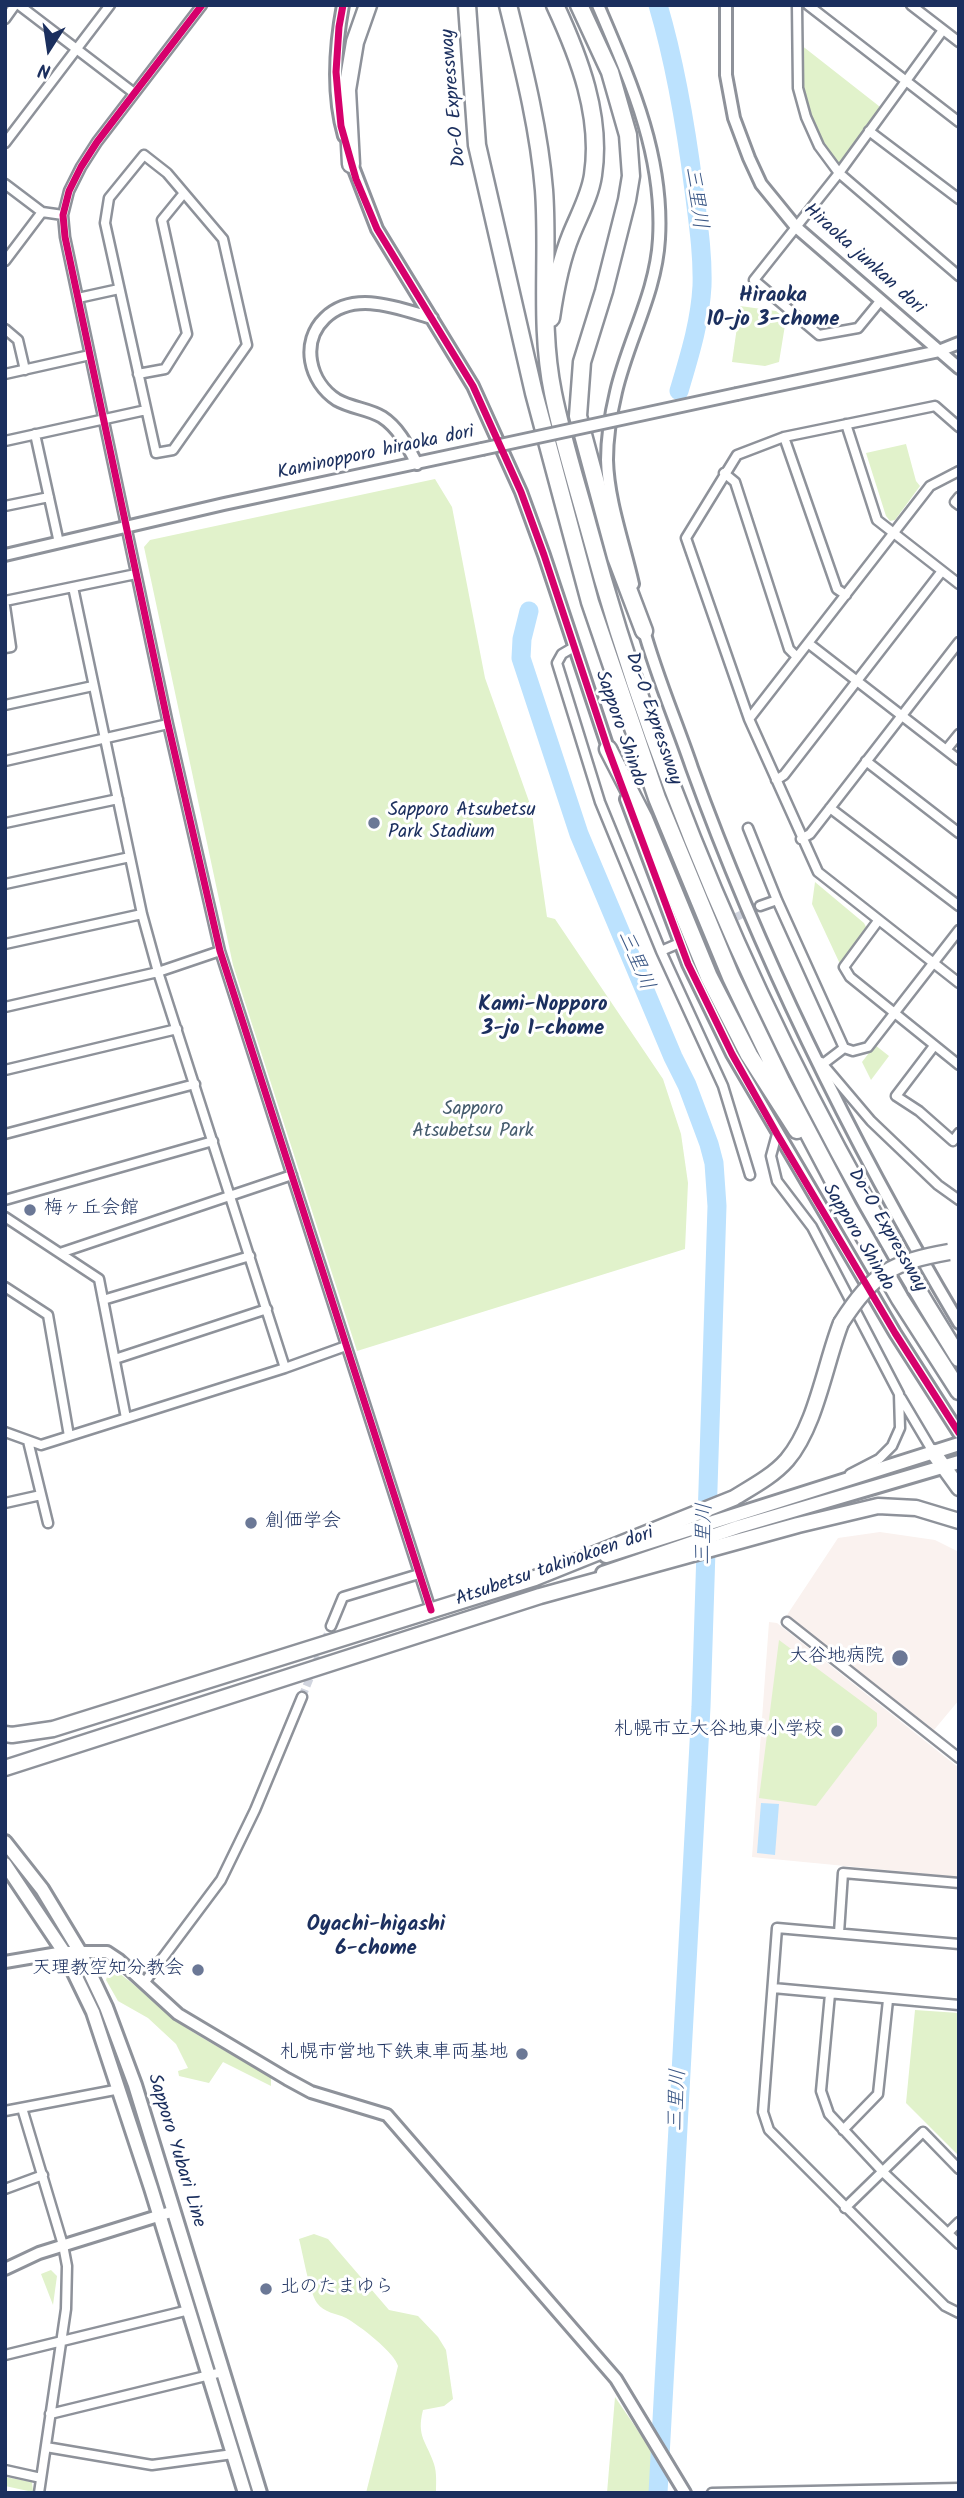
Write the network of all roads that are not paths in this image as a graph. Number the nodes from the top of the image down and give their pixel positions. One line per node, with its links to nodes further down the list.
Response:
1 (17, 5): 15 (street); 18 (street)
2 (110, 5): 18 (street)
3 (202, 5): 20 (street)
4 (343, 5): 24 (street, Sapporo Shindo)
5 (368, 5): 24 (highway)
6 (467, 5): 131 (highway, Do-O Expressway)
7 (508, 5): 46 (highway, Do-O Expressway)
8 (555, 5): 46 (highway)
9 (579, 5): 71 (highway)
10 (598, 5): 71 (street)
11 (726, 5): 31 (street, Hiraoka junkan dori)
12 (797, 5): 25 (street)
13 (808, 5): 19 (street)
14 (911, 5): 16 (street)
15 (5, 19)
16 (943, 30): 17 (street); 19 (street)
17 (959, 42)
18 (76, 49): 20 (street); 23 (street)
19 (905, 82): 21 (street); 22 (street)
20 (134, 93): 30 (street)
21 (959, 122)
22 (869, 131): 25 (street); 28 (street)
23 (5, 143)
24 (351, 164): 37 (street, Sapporo Shindo)
25 (839, 173): 31 (street); 33 (street)
26 (5, 184): 29 (street)
27 (184, 193): 34 (street); 45 (street); 47 (street)
28 (959, 199)
29 (42, 212): 30 (street); 32 (street)
30 (64, 215): 35 (street)
31 (796, 227): 36 (street, Hiraoka junkan dori); 36 (street)
32 (5, 261)
33 (959, 276)
34 (119, 289): 35 (street); 45 (street)
35 (78, 298): 41 (street)
36 (881, 300): 40 (street, Hiraoka junkan dori)
37 (432, 318): 54 (street); 74 (street, Sapporo Shindo)
38 (5, 329): 43 (street)
39 (959, 343): 40 (street, Kaminopporo hiraoka dori)
40 (939, 351): 42 (street, Hiraoka junkan dori); 54 (street, Kaminopporo hiraoka dori, bridge)
41 (90, 355): 43 (street); 48 (street)
42 (959, 368)
43 (25, 370): 44 (street)
44 (5, 374)
45 (138, 374): 47 (street)
46 (553, 393): 141 (highway, Do-O Expressway)
47 (146, 410): 48 (street)
48 (104, 419): 51 (street); 61 (street)
49 (846, 424): 50 (street); 52 (street); 62 (street)
50 (959, 427)
51 (35, 435): 53 (street); 57 (street)
52 (784, 437): 56 (street); 69 (street)
53 (5, 441)
54 (417, 464): 61 (street, Kaminopporo hiraoka dori)
55 (959, 471): 62 (street)
56 (724, 472): 76 (street); 81 (street)
57 (49, 497): 60 (street); 63 (street)
58 (959, 497): 59 (street)
59 (959, 505)
60 (5, 506)
61 (125, 527): 63 (street, Kaminopporo hiraoka dori); 66 (street)
62 (894, 533): 65 (street); 69 (street)
63 (59, 543): 64 (street, Kaminopporo hiraoka dori)
64 (5, 555)
65 (942, 570): 67 (street); 77 (street)
66 (136, 574): 68 (street); 82 (street)
67 (959, 584)
68 (74, 587): 70 (street); 78 (street)
69 (846, 595): 73 (street)
70 (5, 603): 75 (street)
71 (644, 631): 117 (street)
72 (959, 642): 80 (street)
73 (808, 643): 76 (street); 77 (street)
74 (574, 647): 85 (street, Sapporo Shindo); 107 (street)
75 (5, 648)
76 (797, 657): 81 (street)
77 (857, 680): 80 (street); 90 (street)
78 (93, 686): 79 (street); 84 (street)
79 (5, 705)
80 (902, 715): 86 (street); 89 (street)
81 (749, 719): 90 (street)
82 (168, 724): 84 (street); 108 (street)
83 (959, 734): 86 (street)
84 (105, 739): 88 (street); 91 (street)
85 (608, 749): 122 (street, Sapporo Shindo); 131 (highway)
86 (946, 750): 87 (street)
87 (959, 760)
88 (5, 761)
89 (866, 761): 92 (street); 95 (street)
90 (776, 780): 96 (street)
91 (118, 799): 93 (street); 97 (street)
92 (830, 808): 96 (street); 101 (street)
93 (5, 822)
94 (748, 828): 99 (street)
95 (959, 833)
96 (801, 839): 103 (street)
97 (130, 857): 98 (street); 102 (street)
98 (5, 884)
99 (778, 900): 100 (street); 116 (street)
100 (760, 906)
101 (959, 906)
102 (142, 914): 105 (street); 110 (street)
103 (878, 921): 109 (street); 113 (street)
104 (959, 930): 109 (street)
105 (5, 944)
106 (675, 945): 107 (street)
107 (661, 950): 127 (street)
108 (220, 951): 110 (street); 126 (street)
109 (933, 963): 111 (street); 113 (street)
110 (158, 972): 112 (street); 114 (street)
111 (959, 983)
112 (5, 1007)
113 (895, 1013): 115 (street); 116 (street)
114 (177, 1029): 120 (street); 121 (street)
115 (934, 1046): 119 (street); 123 (street)
116 (844, 1048): 118 (street)
117 (811, 1053): 118 (street); 139 (street)
118 (823, 1064): 130 (street)
119 (959, 1065)
120 (5, 1070)
121 (195, 1084): 124 (street); 125 (street)
122 (776, 1133): 145 (street); 148 (street, Sapporo Shindo)
123 (959, 1133)
124 (5, 1134)
125 (213, 1141): 128 (street); 129 (street)
126 (292, 1175): 128 (street); 140 (street)
127 (750, 1175)
128 (230, 1196): 134 (street); 135 (street)
129 (5, 1200)
130 (959, 1200)
131 (848, 1208): 144 (highway, Do-O Expressway)
132 (5, 1217): 134 (street)
133 (954, 1252): 160 (highway, Atsubetsu takinokoen dori, bridge)
134 (60, 1253): 137 (street)
135 (250, 1256): 137 (street); 138 (street)
136 (5, 1287): 149 (street)
137 (103, 1300): 142 (street)
138 (267, 1309): 142 (street); 143 (street)
139 (959, 1322)
140 (346, 1346): 143 (street); 161 (street)
141 (959, 1358)
142 (115, 1359): 146 (street)
143 (285, 1368): 146 (street)
144 (959, 1391)
145 (899, 1394): 151 (street); 153 (street)
146 (126, 1418): 149 (street)
147 (5, 1432): 150 (street)
148 (959, 1433)
149 (69, 1436): 150 (street)
150 (28, 1441): 155 (street)
151 (946, 1448): 152 (highway); 153 (main road, Atsubetsu takinokoen dori)
152 (952, 1464): 154 (highway); 159 (main road, Atsubetsu takinokoen dori)
153 (822, 1488): 159 (main road, Atsubetsu takinokoen dori)
154 (959, 1488)
155 (41, 1495): 156 (street); 158 (street)
156 (5, 1503)
157 (959, 1521): 159 (highway, Atsubetsu takinokoen dori)
158 (48, 1523)
159 (738, 1527): 160 (main road, Atsubetsu takinokoen dori); 168 (highway, Atsubetsu takinokoen dori)
160 (642, 1539): 162 (highway, Atsubetsu takinokoen dori)
161 (419, 1574): 162 (street); 164 (street)
162 (431, 1610): 166 (highway, Atsubetsu takinokoen dori)
163 (787, 1622): 167 (street)
164 (331, 1626)
165 (302, 1697): 177 (street)
166 (8, 1735)
167 (959, 1758)
168 (5, 1768)
169 (5, 1842): 175 (main road, Sapporo Yubari Line)
170 (5, 1864): 174 (main road, Sapporo Yubari Line)
171 (959, 1883): 172 (street)
172 (839, 1933): 173 (street); 178 (street)
173 (959, 1944)
174 (64, 1952): 175 (street); 176 (street); 182 (main road, Sapporo Yubari Line)
175 (80, 1952): 177 (street); 191 (main road, Sapporo Yubari Line)
176 (5, 1962)
177 (144, 1983): 211 (street)
178 (773, 1988): 179 (street); 190 (street)
179 (830, 1994): 180 (street); 185 (street)
180 (888, 2000): 181 (street); 185 (street)
181 (959, 2004)
182 (120, 2089): 183 (street); 192 (main road, Sapporo Yubari Line)
183 (22, 2108): 184 (street); 188 (street)
184 (5, 2111)
185 (844, 2130): 187 (street)
186 (959, 2169): 187 (street)
187 (884, 2173): 190 (street); 194 (street)
188 (43, 2175): 189 (street); 196 (street)
189 (5, 2189)
190 (845, 2208): 199 (street)
191 (174, 2211): 192 (street); 202 (main road, Sapporo Yubari Line)
192 (159, 2216): 196 (street); 198 (main road, Sapporo Yubari Line)
193 (959, 2222): 194 (street)
194 (948, 2233): 195 (street)
195 (959, 2244)
196 (63, 2245): 197 (street); 200 (street)
197 (5, 2269)
198 (189, 2310): 200 (street); 202 (main road, Sapporo Yubari Line)
199 (959, 2313)
200 (61, 2341): 201 (street); 203 (street)
201 (5, 2355)
202 (216, 2374): 203 (street); 205 (main road, Sapporo Yubari Line); 210 (main road, Sapporo Yubari Line)
203 (50, 2414): 204 (street)
204 (46, 2447): 205 (street); 207 (street)
205 (233, 2454): 209 (main road, Sapporo Yubari Line)
206 (5, 2470): 207 (street)
207 (40, 2485)
208 (959, 2488): 212 (street)
209 (245, 2493)
210 (260, 2493)
211 (685, 2493)
212 (712, 2493)

